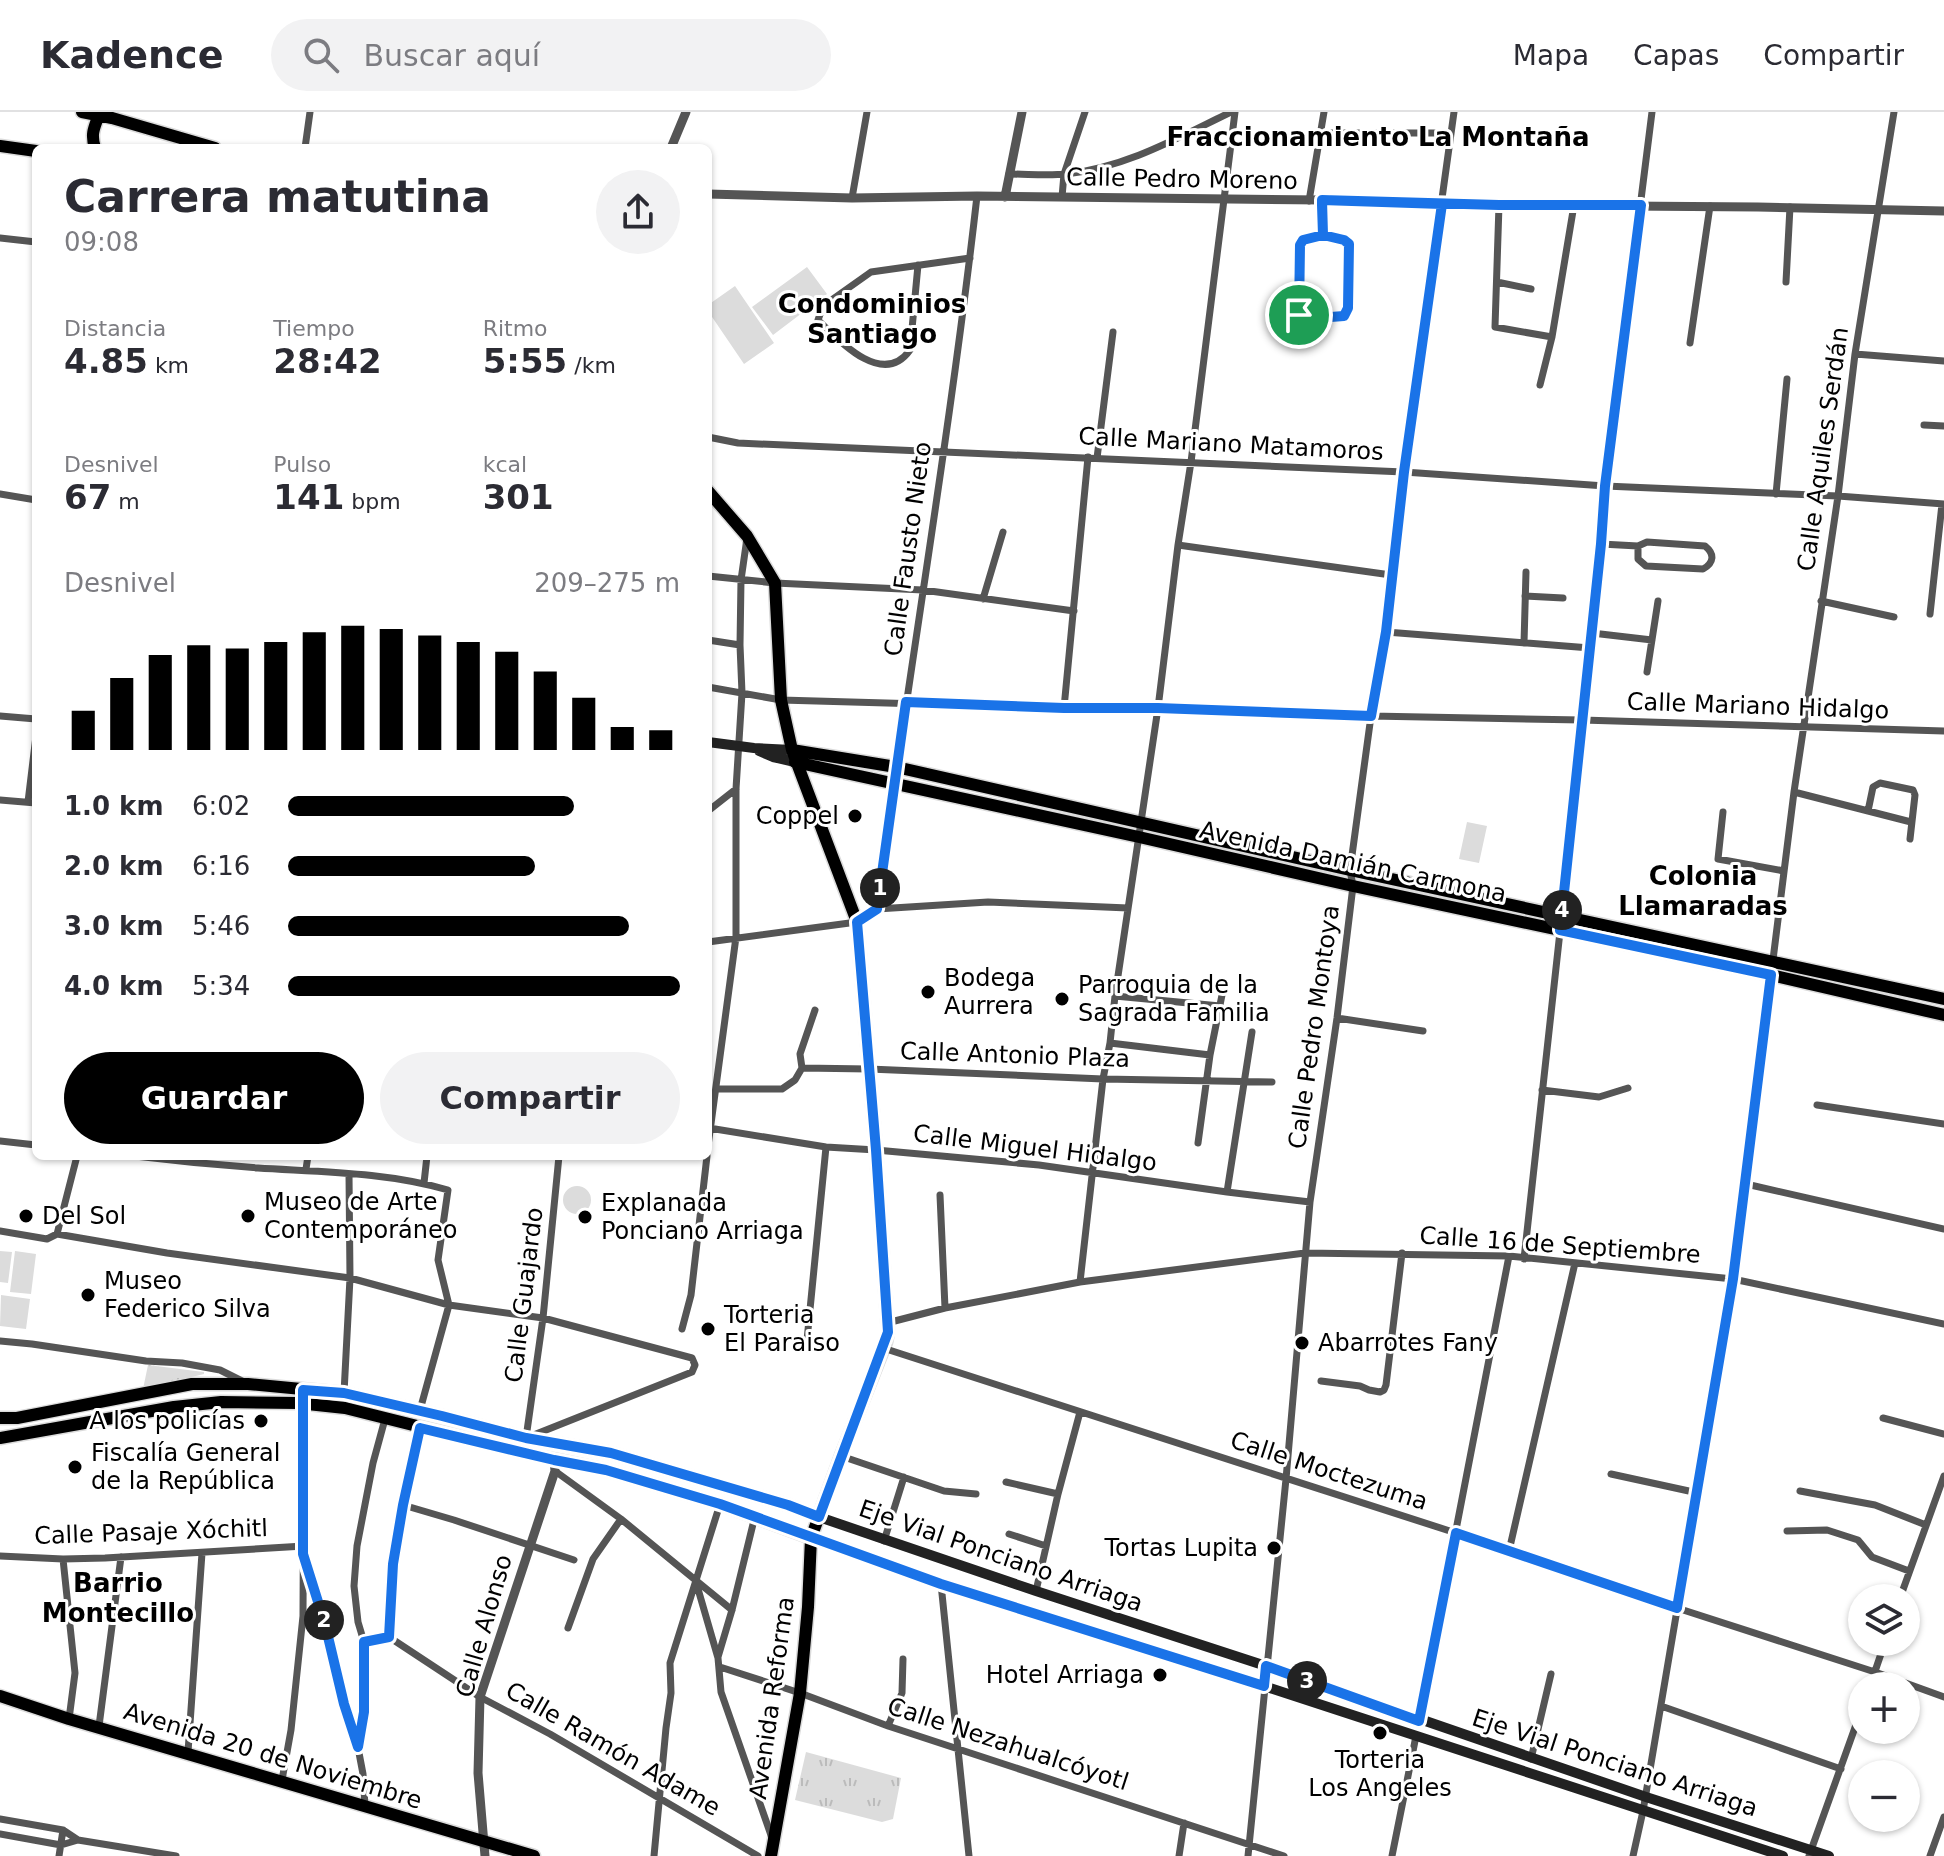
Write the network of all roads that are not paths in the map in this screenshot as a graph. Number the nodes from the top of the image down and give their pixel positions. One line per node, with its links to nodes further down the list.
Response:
1 (82, 112): 12 (main road)
2 (310, 112): 20 (street)
3 (686, 112): 21 (street)
4 (867, 112): 30 (street)
5 (1022, 112): 24 (street)
6 (1085, 112): 25 (street)
7 (1233, 112): 25 (street); 31 (street)
8 (1324, 112): 13 (street)
9 (1454, 112): 14 (street, Calle Pedro Montoya)
10 (1652, 112): 37 (street)
11 (1894, 112): 40 (street, Calle Aquiles Serdán)
12 (106, 115): 15 (main road); 17 (main road)
13 (1320, 133): 14 (street); 33 (street)
14 (1451, 133): 34 (street, Calle Pedro Montoya)
15 (178, 137): 18 (main road); 19 (main road)
16 (0, 138): 22 (main road)
17 (94, 144)
18 (184, 144)
19 (198, 144)
20 (306, 144)
21 (673, 144)
22 (7, 147): 23 (main road)
23 (32, 150)
24 (1009, 174): 25 (street); 28 (street)
25 (1064, 174): 29 (street)
26 (712, 194): 30 (street, Calle Pedro Moreno)
27 (977, 196): 28 (street, Calle Pedro Moreno); 30 (street, Calle Pedro Moreno); 45 (street, Calle Fausto Nieto)
28 (1005, 197): 29 (street, Calle Pedro Moreno)
29 (1062, 197): 31 (street, Calle Pedro Moreno)
30 (852, 198)
31 (1223, 200): 33 (street, Calle Pedro Moreno); 62 (street)
32 (1322, 200): 33 (street, Calle Pedro Moreno); 34 (street, Calle Pedro Moreno); 42 (street)
33 (1309, 201)
34 (1442, 204): 35 (street, Calle Pedro Moreno); 63 (street, Calle Pedro Montoya)
35 (1499, 205): 36 (street, Calle Pedro Moreno); 47 (street)
36 (1574, 205): 37 (street, Calle Pedro Moreno); 51 (street)
37 (1641, 205): 38 (street, Calle Pedro Moreno); 64 (street)
38 (1710, 206): 39 (street, Calle Pedro Moreno); 52 (street)
39 (1790, 207): 40 (street, Calle Pedro Moreno); 48 (street)
40 (1880, 210): 41 (street, Calle Pedro Moreno); 53 (street, Calle Aquiles Serdán)
41 (1944, 211)
42 (1323, 235): 42 (street)
43 (0, 238): 44 (street)
44 (32, 242)
45 (970, 258): 46 (street); 60 (street, Calle Fausto Nieto)
46 (918, 265): 46 (street)
47 (1497, 282): 49 (street); 51 (street)
48 (1786, 282)
49 (1531, 289)
50 (1113, 332): 61 (street)
51 (1552, 337): 56 (street)
52 (1690, 343)
53 (1855, 354): 54 (street); 68 (street, Calle Aquiles Serdán)
54 (1944, 361)
55 (1787, 379): 66 (street)
56 (1540, 385)
57 (1924, 425): 58 (street)
58 (1944, 426)
59 (712, 438): 60 (street, Calle Mariano Matamoros)
60 (943, 452): 61 (street, Calle Mariano Matamoros); 81 (street, Calle Fausto Nieto)
61 (1092, 458): 62 (street, Calle Mariano Matamoros); 87 (street)
62 (1191, 462): 63 (street, Calle Mariano Matamoros); 74 (street)
63 (1404, 472): 64 (street, Calle Mariano Matamoros); 77 (street, Calle Pedro Montoya)
64 (1605, 486): 66 (street, Calle Mariano Matamoros); 73 (street)
65 (0, 494): 69 (street)
66 (1776, 494): 68 (street, Calle Mariano Matamoros)
67 (712, 496): 72 (main road, Avenida Reforma)
68 (1838, 496): 70 (street, Calle Mariano Matamoros); 86 (street, Calle Aquiles Serdán)
69 (32, 499)
70 (1943, 504): 88 (street)
71 (1003, 532): 84 (street)
72 (747, 536): 79 (street); 80 (main road, Avenida Reforma)
73 (1601, 544): 75 (street); 91 (street)
74 (1178, 545): 77 (street); 103 (street)
75 (1638, 546): 75 (street)
76 (1526, 572): 82 (street)
77 (1391, 575): 90 (street, Calle Pedro Montoya)
78 (712, 576): 79 (street)
79 (741, 580): 80 (street); 95 (street)
80 (775, 583): 81 (street); 100 (main road, Avenida Reforma)
81 (923, 590): 84 (street); 101 (street, Calle Fausto Nieto)
82 (1525, 596): 83 (street); 94 (street)
83 (1563, 598)
84 (983, 599): 87 (street)
85 (1658, 601): 92 (street)
86 (1821, 601): 89 (street); 108 (street, Calle Aquiles Serdán)
87 (1074, 611): 102 (street)
88 (1930, 614)
89 (1894, 617)
90 (1386, 632): 94 (street); 105 (street, Calle Pedro Montoya)
91 (1592, 633): 92 (street); 96 (street)
92 (1652, 640): 97 (street)
93 (712, 641): 95 (street)
94 (1524, 643): 96 (street)
95 (740, 645): 99 (street)
96 (1590, 648): 107 (street)
97 (1647, 672)
98 (712, 688): 99 (street, Calle Mariano Hidalgo)
99 (742, 693): 100 (street, Calle Mariano Hidalgo); 111 (street)
100 (781, 700): 101 (street, Calle Mariano Hidalgo); 112 (main road, Avenida Reforma)
101 (906, 702): 102 (street, Calle Mariano Hidalgo); 113 (street, Calle Fausto Nieto)
102 (1064, 708): 103 (street, Calle Mariano Hidalgo)
103 (1158, 708): 105 (street, Calle Mariano Hidalgo); 125 (street)
104 (0, 716): 106 (street)
105 (1371, 716): 107 (street, Calle Mariano Hidalgo); 127 (street, Calle Pedro Montoya)
106 (32, 719)
107 (1582, 720): 108 (street, Calle Mariano Hidalgo); 133 (street)
108 (1803, 728): 109 (street, Calle Mariano Hidalgo); 117 (street, Calle Aquiles Serdán)
109 (1944, 731)
110 (712, 742): 111 (main road, Avenida Damián Carmona)
111 (740, 745): 112 (main road, Avenida Damián Carmona); 116 (street)
112 (793, 756): 113 (main road, Avenida Damián Carmona); 114 (main road, Avenida Damián Carmona); 132 (main road, Avenida Reforma)
113 (896, 767): 114 (street, Calle Fausto Nieto); 115 (main road, Avenida Damián Carmona)
114 (894, 783): 119 (main road, Avenida Damián Carmona); 131 (street, Calle Fausto Nieto)
115 (973, 785): 119 (main road); 125 (main road, Avenida Damián Carmona)
116 (736, 789): 121 (street); 134 (street)
117 (1794, 792): 122 (street); 128 (street, Calle Aquiles Serdán)
118 (0, 800): 120 (street)
119 (969, 801): 125 (main road, Avenida Damián Carmona)
120 (32, 803)
121 (712, 808)
122 (1868, 811): 124 (street); 124 (street)
123 (1723, 812): 128 (street)
124 (1911, 822): 126 (street)
125 (1140, 830): 127 (main road, Avenida Damián Carmona); 129 (main road, Avenida Damián Carmona); 130 (street)
126 (1910, 839)
127 (1350, 870): 129 (street, Calle Pedro Montoya); 133 (main road, Avenida Damián Carmona)
128 (1784, 871): 136 (street, Calle Aquiles Serdán)
129 (1353, 886): 133 (main road, Avenida Damián Carmona); 144 (street, Calle Pedro Montoya)
130 (1128, 908): 131 (street); 139 (street)
131 (877, 909): 132 (street)
132 (857, 922): 134 (street); 150 (main road, Avenida Reforma)
133 (1560, 923): 136 (main road, Avenida Damián Carmona); 137 (main road, Avenida Damián Carmona); 157 (street)
134 (736, 937): 135 (street); 156 (street)
135 (712, 941)
136 (1774, 961): 137 (street, Calle Aquiles Serdán); 140 (main road, Avenida Damián Carmona)
137 (1771, 975): 143 (main road, Avenida Damián Carmona); 177 (street, Calle Aquiles Serdán)
138 (1224, 985): 141 (street)
139 (1115, 996): 141 (street); 147 (street)
140 (1944, 999)
141 (1220, 1006): 148 (street)
142 (815, 1010): 149 (street)
143 (1944, 1015)
144 (1337, 1018): 145 (street); 180 (street, Calle Pedro Montoya)
145 (1423, 1031)
146 (1252, 1032): 153 (street)
147 (1110, 1043): 148 (street); 151 (street)
148 (1210, 1055): 152 (street)
149 (802, 1068): 150 (street, Calle Antonio Plaza); 156 (street)
150 (869, 1069): 151 (street, Calle Antonio Plaza); 166 (main road, Avenida Reforma)
151 (1103, 1079): 152 (street, Calle Antonio Plaza); 174 (street)
152 (1207, 1080): 153 (street, Calle Antonio Plaza); 163 (street)
153 (1243, 1082): 154 (street, Calle Antonio Plaza); 178 (street)
154 (1272, 1082)
155 (1628, 1088): 157 (street)
156 (717, 1089): 159 (street)
157 (1542, 1090): 187 (street)
158 (1817, 1105): 160 (street)
159 (712, 1113)
160 (1944, 1124)
161 (712, 1128): 165 (street, Calle Miguel Hidalgo)
162 (0, 1141): 164 (street)
163 (1198, 1143)
164 (32, 1145)
165 (826, 1147): 166 (street, Calle Miguel Hidalgo); 198 (street)
166 (876, 1150): 174 (street, Calle Miguel Hidalgo); 195 (main road, Avenida Reforma)
167 (76, 1160): 183 (street)
168 (175, 1160): 173 (street)
169 (307, 1160): 173 (street)
170 (427, 1160): 176 (street)
171 (559, 1160): 194 (street, Calle Guajardo)
172 (707, 1160): 197 (street)
173 (306, 1169): 175 (street)
174 (1091, 1173): 178 (street, Calle Miguel Hidalgo); 191 (street)
175 (349, 1174): 176 (street); 189 (street)
176 (424, 1183): 192 (street)
177 (1746, 1184): 181 (street); 190 (street, Calle Aquiles Serdán)
178 (1227, 1192): 180 (street, Calle Miguel Hidalgo)
179 (940, 1195): 193 (street)
180 (1310, 1202): 184 (street, Calle Pedro Montoya)
181 (1944, 1229)
182 (0, 1231): 183 (street)
183 (57, 1234): 189 (street)
184 (1305, 1253): 185 (street, Calle 16 de Septiembre); 191 (street, Calle 16 de Septiembre); 220 (street, Calle Pedro Montoya)
185 (1402, 1253): 186 (street, Calle 16 de Septiembre); 201 (street)
186 (1509, 1256): 187 (street, Calle 16 de Septiembre); 233 (street)
187 (1524, 1259): 188 (street, Calle 16 de Septiembre)
188 (1575, 1263): 190 (street, Calle 16 de Septiembre); 240 (street)
189 (350, 1278): 192 (street); 204 (street)
190 (1733, 1279): 196 (street, Calle 16 de Septiembre); 223 (street, Calle Aquiles Serdán)
191 (1080, 1282): 193 (street, Calle 16 de Septiembre)
192 (449, 1305): 194 (street); 206 (street)
193 (945, 1308): 195 (street, Calle 16 de Septiembre)
194 (543, 1318): 214 (street, Calle Guajardo); 214 (street)
195 (887, 1323): 200 (main road, Avenida Reforma)
196 (1944, 1324)
197 (682, 1329)
198 (807, 1340)
199 (0, 1341): 202 (street)
200 (883, 1348): 207 (street, Calle Moctezuma); 215 (main road, Avenida Reforma)
201 (1321, 1381)
202 (248, 1384): 203 (main road, Eje Vial Ponciano Arriaga); 208 (main road, Eje Vial Ponciano Arriaga)
203 (303, 1390): 204 (main road, Eje Vial Ponciano Arriaga); 205 (street)
204 (344, 1393): 206 (main road, Eje Vial Ponciano Arriaga)
205 (304, 1404): 210 (main road, Eje Vial Ponciano Arriaga); 213 (main road, Eje Vial Ponciano Arriaga); 239 (street)
206 (420, 1410): 214 (main road, Eje Vial Ponciano Arriaga)
207 (1080, 1412): 220 (street, Calle Moctezuma); 225 (street)
208 (0, 1418)
209 (1883, 1418): 212 (street)
210 (385, 1419): 211 (main road, Eje Vial Ponciano Arriaga); 255 (street)
211 (420, 1428): 216 (main road, Eje Vial Ponciano Arriaga); 227 (street)
212 (1944, 1434)
213 (0, 1438)
214 (526, 1438): 229 (main road, Eje Vial Ponciano Arriaga)
215 (841, 1456): 219 (street); 229 (main road, Avenida Reforma)
216 (555, 1466): 226 (main road, Eje Vial Ponciano Arriaga); 230 (street); 237 (street, Calle Alonso)
217 (1611, 1474): 223 (street)
218 (1944, 1476): 231 (street)
219 (904, 1477): 224 (street); 236 (street)
220 (1286, 1479): 233 (street, Calle Moctezuma); 259 (street, Calle Pedro Montoya)
221 (1006, 1482): 225 (street)
222 (1800, 1491): 231 (street)
223 (1698, 1493): 251 (street, Calle Aquiles Serdán)
224 (976, 1494)
225 (1058, 1494): 238 (street)
226 (720, 1504): 228 (main road, Eje Vial Ponciano Arriaga); 247 (street)
227 (403, 1505): 237 (street); 254 (street)
228 (755, 1516): 235 (main road, Eje Vial Ponciano Arriaga); 252 (street)
229 (819, 1517): 235 (main road, Avenida Reforma); 236 (main road, Eje Vial Ponciano Arriaga)
230 (621, 1519): 247 (street); 253 (street)
231 (1926, 1525): 246 (street)
232 (1787, 1531): 246 (street)
233 (1456, 1533): 240 (street, Calle Moctezuma); 271 (street)
234 (1009, 1534): 238 (street)
235 (811, 1538): 248 (main road, Eje Vial Ponciano Arriaga); 265 (main road, Avenida Reforma)
236 (884, 1541): 250 (main road, Eje Vial Ponciano Arriaga)
237 (529, 1544): 245 (street); 267 (street, Calle Alonso)
238 (1046, 1546): 250 (street)
239 (304, 1550): 241 (street, Calle Pasaje Xóchitl); 276 (street); 281 (street)
240 (1509, 1551): 251 (street, Calle Moctezuma)
241 (202, 1553): 243 (street, Calle Pasaje Xóchitl); 278 (street)
242 (0, 1556): 244 (street, Calle Pasaje Xóchitl)
243 (121, 1557): 244 (street, Calle Pasaje Xóchitl); 272 (street)
244 (63, 1559): 270 (street)
245 (574, 1560)
246 (1909, 1571): 249 (street)
247 (696, 1580): 252 (street); 257 (street); 282 (street)
248 (941, 1584): 263 (main road, Eje Vial Ponciano Arriaga); 277 (street)
249 (1905, 1584)
250 (1036, 1591): 259 (main road, Eje Vial Ponciano Arriaga)
251 (1677, 1608): 261 (street, Calle Moctezuma); 269 (street, Calle Aquiles Serdán)
252 (732, 1610): 257 (street)
253 (568, 1628)
254 (389, 1637): 255 (street); 267 (street, Calle Ramón Adame)
255 (364, 1642): 276 (street)
256 (1880, 1656): 261 (street)
257 (718, 1658): 260 (street)
258 (903, 1659): 273 (street)
259 (1266, 1666): 263 (street, Calle Pedro Montoya); 271 (main road, Eje Vial Ponciano Arriaga)
260 (720, 1667): 265 (street, Calle Nezahualcóyotl); 293 (street)
261 (1875, 1672)
262 (1551, 1674): 279 (street)
263 (1264, 1686): 274 (main road, Eje Vial Ponciano Arriaga); 295 (street, Calle Pedro Montoya)
264 (1920, 1688): 268 (street, Calle Moctezuma)
265 (800, 1693): 273 (street, Calle Nezahualcóyotl); 293 (main road, Avenida Reforma)
266 (0, 1696): 270 (main road, Avenida 20 de Noviembre)
267 (480, 1697): 282 (street, Calle Ramón Adame); 292 (street, Calle Alonso)
268 (1944, 1697)
269 (1661, 1706): 280 (street); 283 (street, Calle Aquiles Serdán)
270 (69, 1719): 272 (main road, Avenida 20 de Noviembre)
271 (1419, 1721): 279 (main road, Eje Vial Ponciano Arriaga)
272 (99, 1726): 278 (main road, Avenida 20 de Noviembre)
273 (888, 1726): 277 (street, Calle Nezahualcóyotl)
274 (1416, 1736): 285 (main road, Eje Vial Ponciano Arriaga); 309 (street)
275 (1850, 1744): 280 (street)
276 (358, 1747): 284 (street)
277 (959, 1749): 288 (street, Calle Nezahualcóyotl); 305 (street)
278 (188, 1752): 281 (main road, Avenida 20 de Noviembre)
279 (1531, 1759): 283 (main road, Eje Vial Ponciano Arriaga)
280 (1841, 1769): 296 (street)
281 (282, 1780): 284 (main road, Avenida 20 de Noviembre)
282 (659, 1797): 301 (street); 302 (street, Calle Ramón Adame)
283 (1646, 1797): 285 (street, Calle Aquiles Serdán); 296 (main road, Eje Vial Ponciano Arriaga)
284 (365, 1806): 292 (main road, Avenida 20 de Noviembre)
285 (1643, 1811): 310 (street, Calle Aquiles Serdán); 311 (main road, Eje Vial Ponciano Arriaga)
286 (1944, 1817): 313 (street)
287 (0, 1819): 289 (street)
288 (1184, 1823): 295 (street, Calle Nezahualcóyotl); 306 (street)
289 (63, 1830): 291 (street); 294 (street)
290 (0, 1834): 294 (street)
291 (78, 1840): 294 (street); 298 (street)
292 (484, 1842): 299 (street, Calle Alonso); 300 (main road, Avenida 20 de Noviembre)
293 (773, 1842): 303 (main road, Avenida Reforma); 304 (main road)
294 (61, 1845): 297 (street)
295 (1249, 1845): 307 (street, Calle Pedro Montoya); 308 (street, Calle Nezahualcóyotl)
296 (1810, 1853): 312 (main road, Eje Vial Ponciano Arriaga)
297 (59, 1856)
298 (176, 1856)
299 (485, 1856)
300 (534, 1856)
301 (654, 1856)
302 (758, 1856)
303 (771, 1856)
304 (781, 1856)
305 (969, 1856)
306 (1179, 1856)
307 (1248, 1856)
308 (1284, 1856)
309 (1392, 1856)
310 (1633, 1856)
311 (1783, 1856)
312 (1829, 1856)
313 (1930, 1856)

